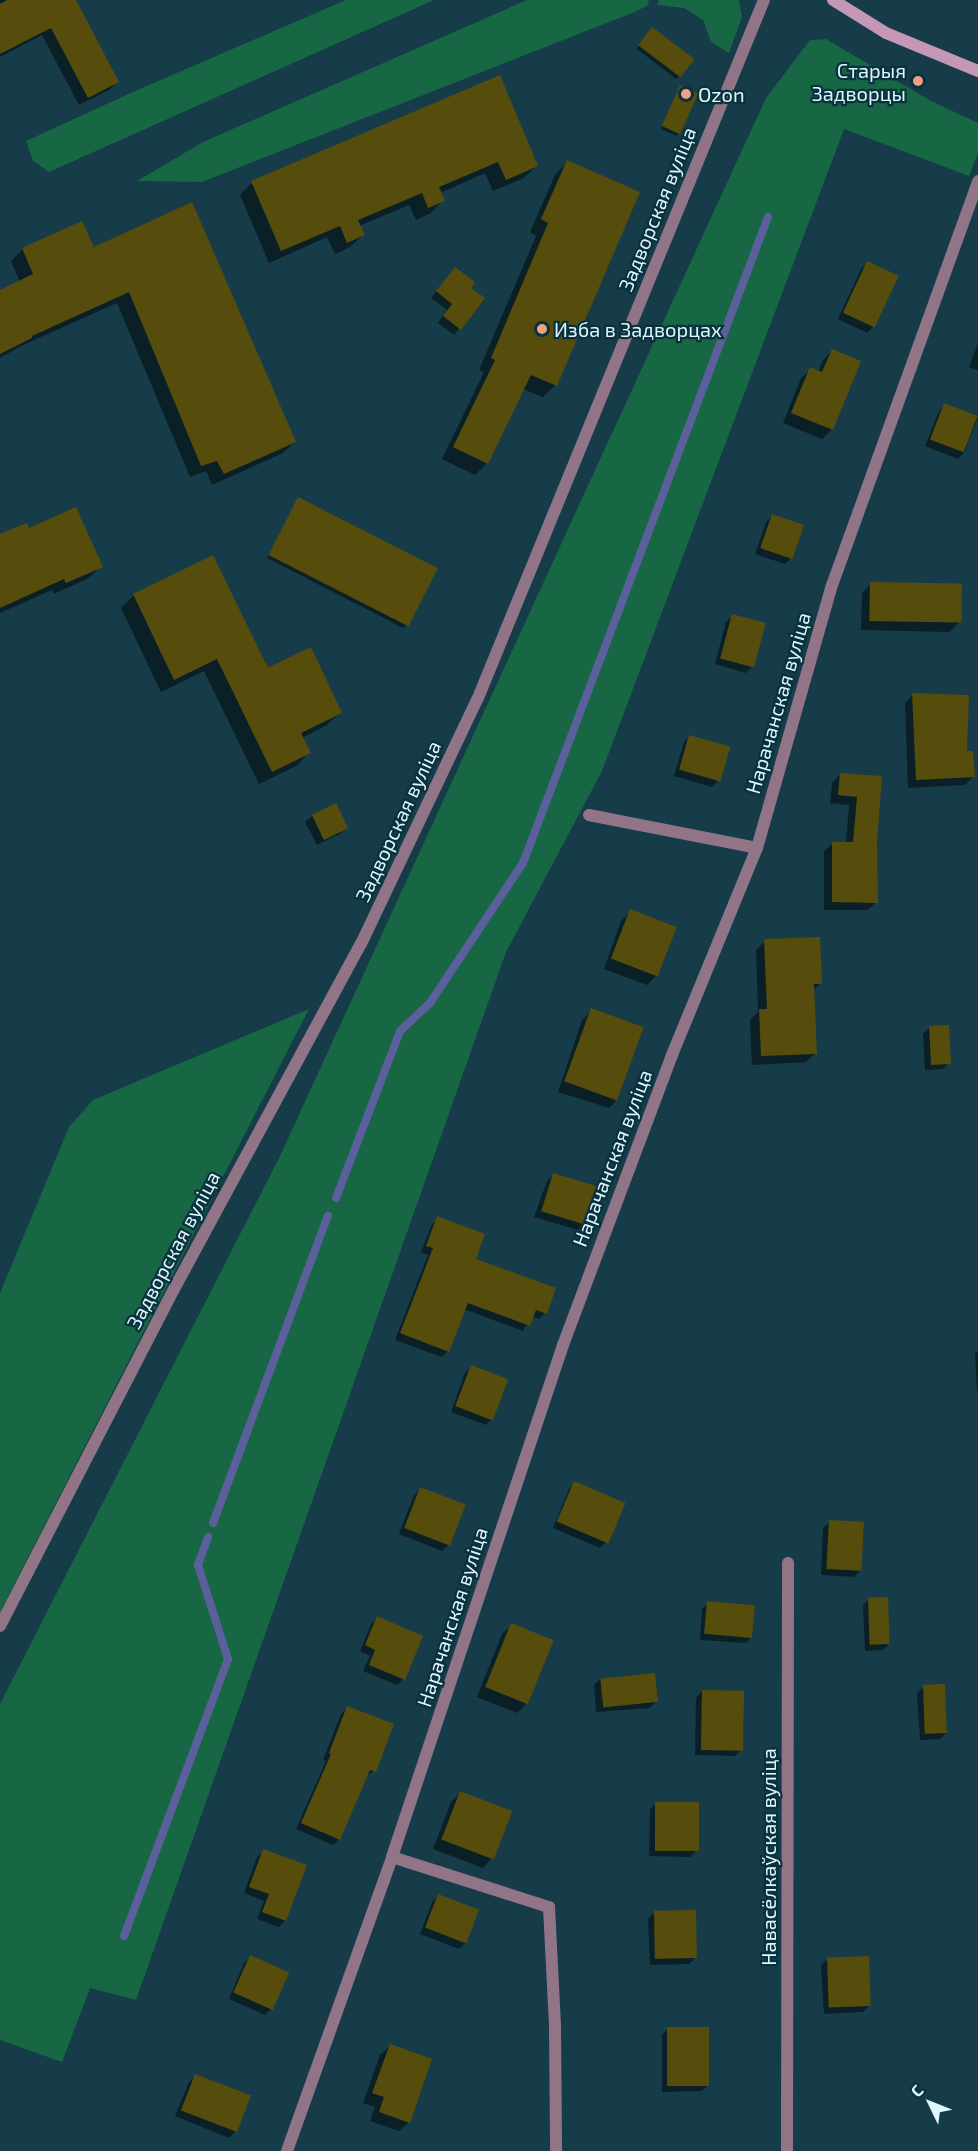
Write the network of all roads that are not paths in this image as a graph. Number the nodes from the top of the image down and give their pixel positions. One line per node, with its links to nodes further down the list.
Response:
1 (764, 0): 8 (street, Задворская вуліца)
2 (833, 0): 3 (main road)
3 (978, 71)
4 (978, 181): 6 (street, Нарачанская вуліца)
5 (589, 815): 6 (street)
6 (757, 848): 9 (street, Нарачанская вуліца)
7 (788, 1563): 12 (street, Навасёлкаўская вуліца)
8 (0, 1626)
9 (392, 1857): 10 (street, Нарачанская вуліца); 11 (street)
10 (287, 2151)
11 (556, 2151)
12 (787, 2151)

